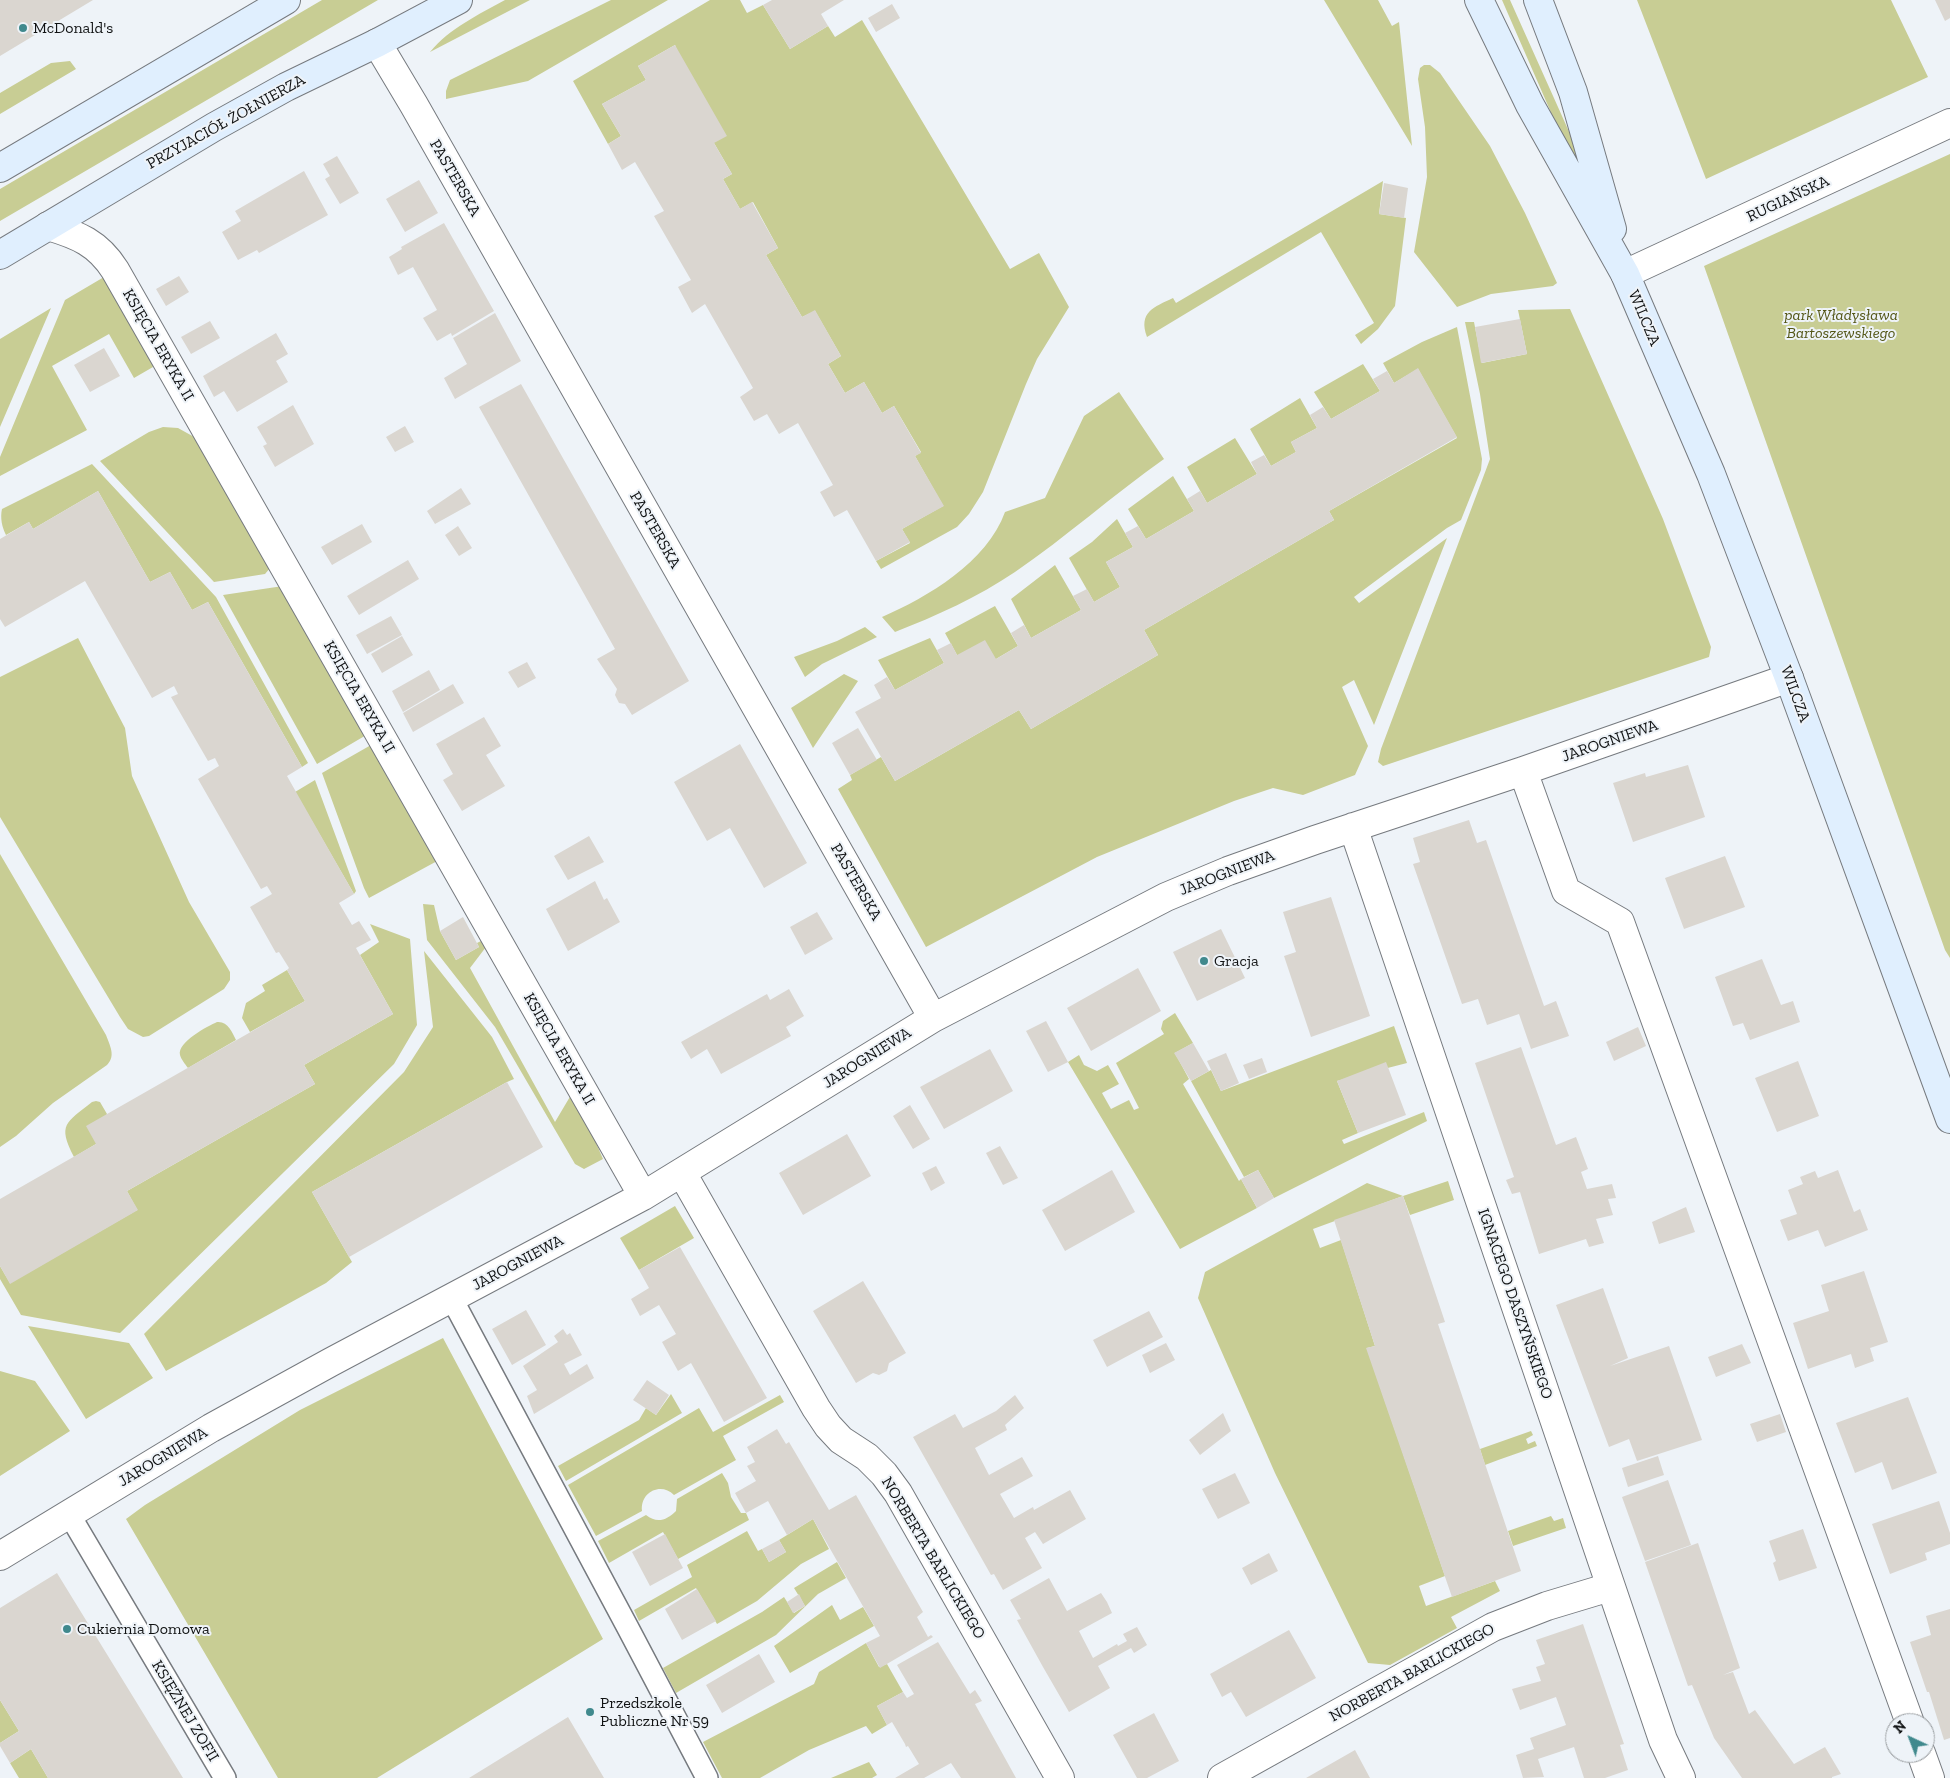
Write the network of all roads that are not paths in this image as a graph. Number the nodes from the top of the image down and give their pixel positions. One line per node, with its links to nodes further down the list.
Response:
1 (286, 0): 7 (street)
2 (458, 0): 5 (street, PRZYJACIÓŁ ŻOŁNIERZA)
3 (1479, 0): 10 (street, WILCZA)
4 (1538, 0): 10 (street, WILCZA)
5 (377, 43): 8 (street, PRZYJACIÓŁ ŻOŁNIERZA); 14 (street, PASTERSKA)
6 (1950, 123): 10 (street, RUGIAŃSKA)
7 (0, 168)
8 (48, 226): 9 (street, PRZYJACIÓŁ ŻOŁNIERZA); 17 (street, KSIĘCIA ERYKA II)
9 (0, 255)
10 (1625, 274): 11 (street, WILCZA)
11 (1790, 678): 12 (street, JAROGNIEWA); 15 (street, WILCZA)
12 (1523, 771): 13 (street, JAROGNIEWA); 22 (street)
13 (1353, 827): 14 (street, JAROGNIEWA); 21 (street, IGNACEGO DASZYŃSKIEGO)
14 (933, 1018): 16 (street, JAROGNIEWA)
15 (1950, 1119)
16 (682, 1173): 17 (street, JAROGNIEWA); 26 (street, NORBERTA BARLICKIEGO)
17 (643, 1196): 18 (street, JAROGNIEWA)
18 (452, 1299): 19 (street, JAROGNIEWA); 25 (lane)
19 (69, 1514): 20 (street, JAROGNIEWA); 24 (lane, KSIĘŻNEJ ZOFII)
20 (0, 1556)
21 (1610, 1587): 27 (street, NORBERTA BARLICKIEGO); 28 (street, IGNACEGO DASZYŃSKIEGO)
22 (1906, 1713)
23 (1925, 1763): 29 (street)
24 (225, 1778)
25 (707, 1778)
26 (1060, 1778)
27 (1222, 1778)
28 (1682, 1778)
29 (1930, 1778)

